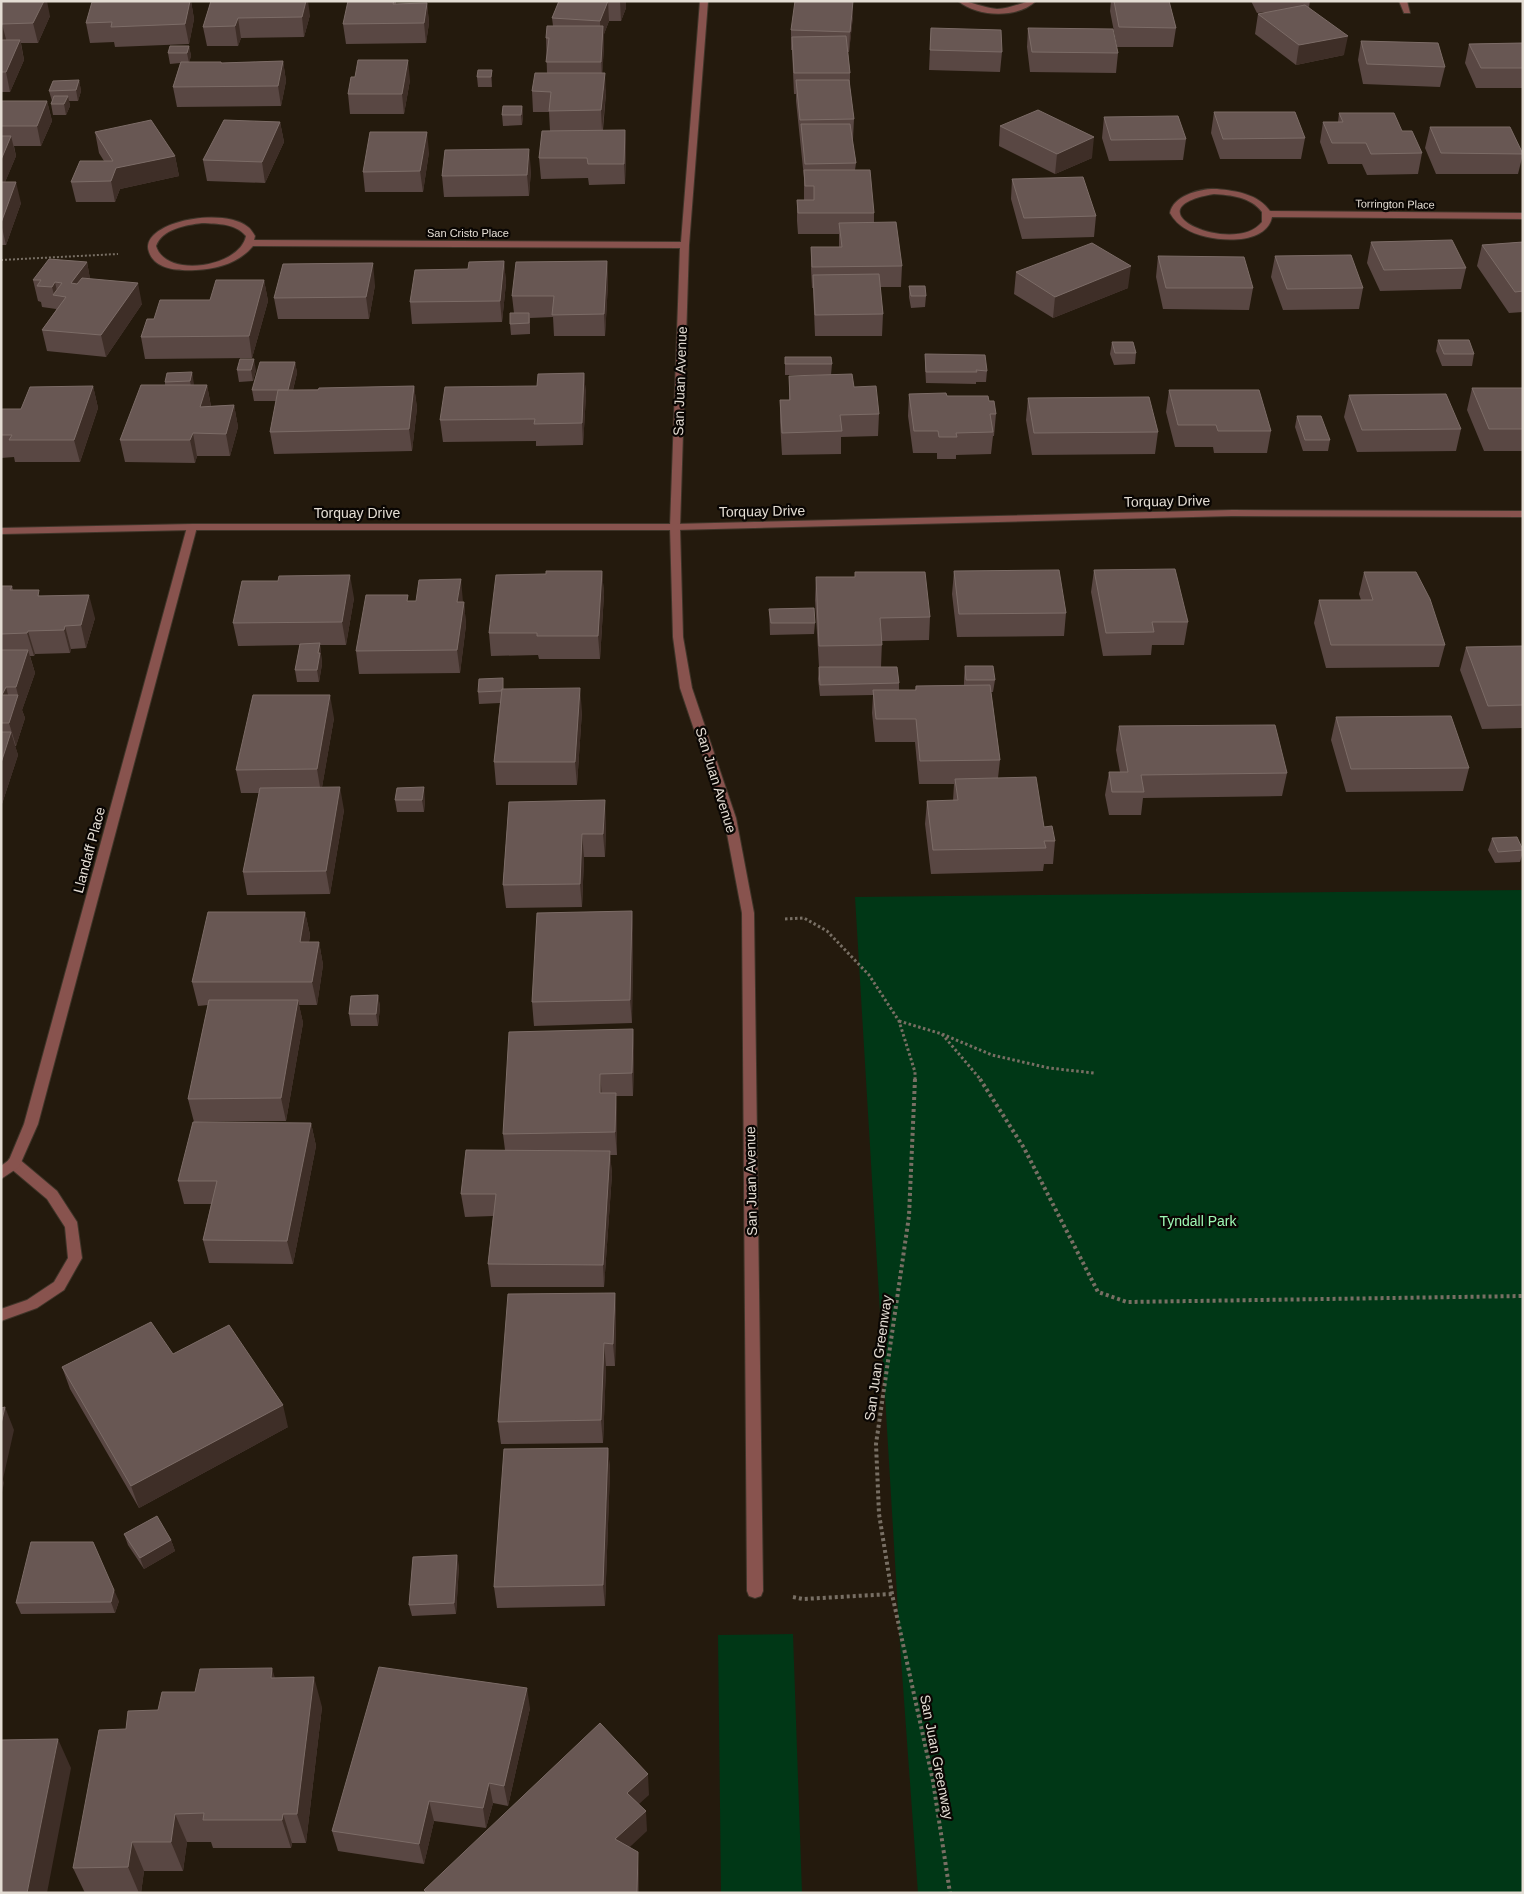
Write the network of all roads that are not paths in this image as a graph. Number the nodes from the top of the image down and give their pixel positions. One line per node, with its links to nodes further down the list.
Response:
1 (704, 1): 9 (street, San Juan Avenue)
2 (962, 1): 3 (street)
3 (1032, 1)
4 (1403, 1): 5 (street)
5 (1407, 11)
6 (1268, 214): 6 (street); 7 (street, Torrington Place)
7 (1523, 216)
8 (251, 243): 8 (street); 9 (street, San Cristo Place)
9 (684, 245): 12 (street, San Juan Avenue)
10 (1523, 514): 12 (street, Torquay Drive)
11 (192, 527): 12 (street, Torquay Drive); 13 (street, Torquay Drive); 14 (street, Llandaff Place)
12 (675, 527): 17 (street, San Juan Avenue)
13 (1, 532)
14 (14, 1163): 15 (street, Llandaff Place); 16 (street)
15 (1, 1174)
16 (1, 1315)
17 (756, 1591)

